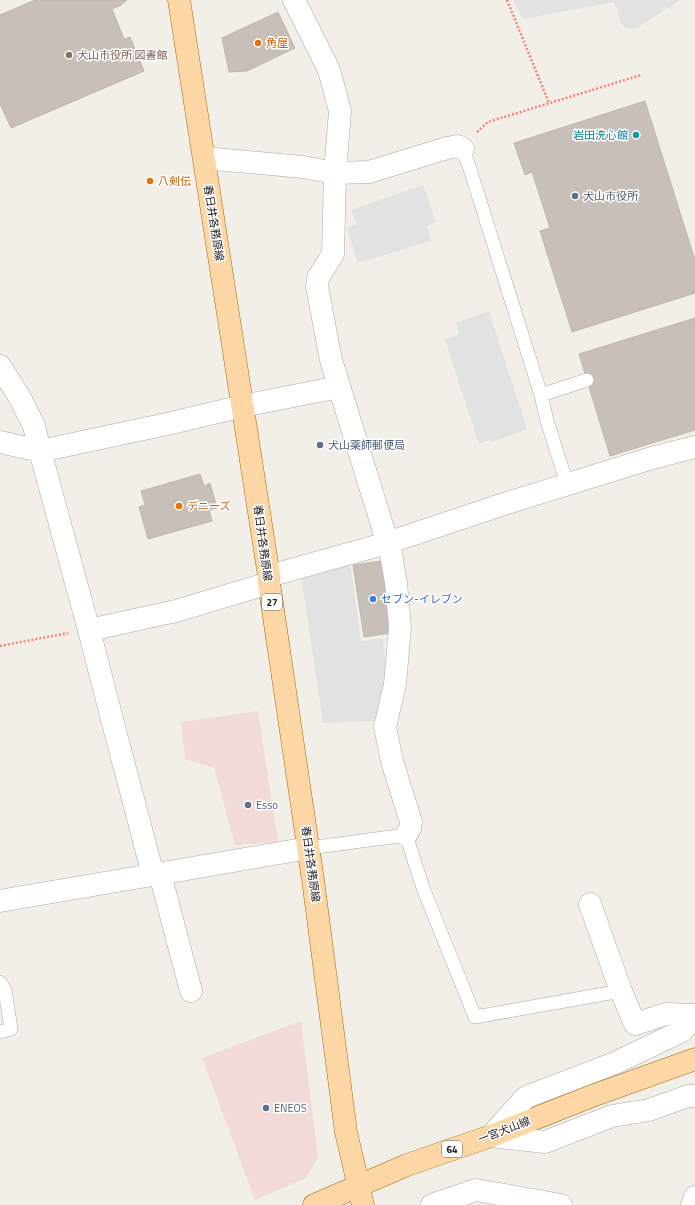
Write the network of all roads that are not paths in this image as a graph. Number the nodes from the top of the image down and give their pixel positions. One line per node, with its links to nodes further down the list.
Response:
1 (179, 0): 4 (main road, 春日井各務原線 / 27)
2 (294, 0): 5 (street)
3 (463, 149): 5 (street); 9 (lane)
4 (204, 158): 5 (street); 10 (main road, 春日井各務原線 / 27)
5 (335, 173): 8 (street)
6 (0, 366): 13 (street)
7 (587, 380): 9 (lane)
8 (339, 387): 10 (street); 15 (street)
9 (541, 395): 14 (lane)
10 (243, 406): 13 (street); 16 (main road, 春日井各務原線 / 27)
11 (0, 442): 13 (street)
12 (695, 448): 14 (street)
13 (40, 451): 17 (street)
14 (568, 484): 15 (street)
15 (388, 543): 16 (street); 18 (street)
16 (269, 579): 17 (street); 19 (main road, 春日井各務原線 / 27)
17 (89, 630): 20 (street)
18 (406, 835): 19 (lane); 25 (lane)
19 (309, 848): 20 (street); 31 (main road, 春日井各務原線 / 27)
20 (156, 875): 21 (street); 24 (street)
21 (0, 901)
22 (590, 904): 25 (street)
23 (0, 982): 27 (lane)
24 (191, 991)
25 (621, 991): 26 (street)
26 (695, 1015): 30 (street)
27 (0, 1032)
28 (695, 1059): 30 (main road, 一宮犬山線 / 64)
29 (695, 1096): 30 (street)
30 (491, 1136): 31 (main road, 一宮犬山線 / 64)
31 (361, 1195): 33 (main road, 一宮犬山線 / 64)
32 (695, 1197): 36 (street)
33 (314, 1205)
34 (432, 1205): 35 (street)
35 (561, 1205)
36 (692, 1205)

